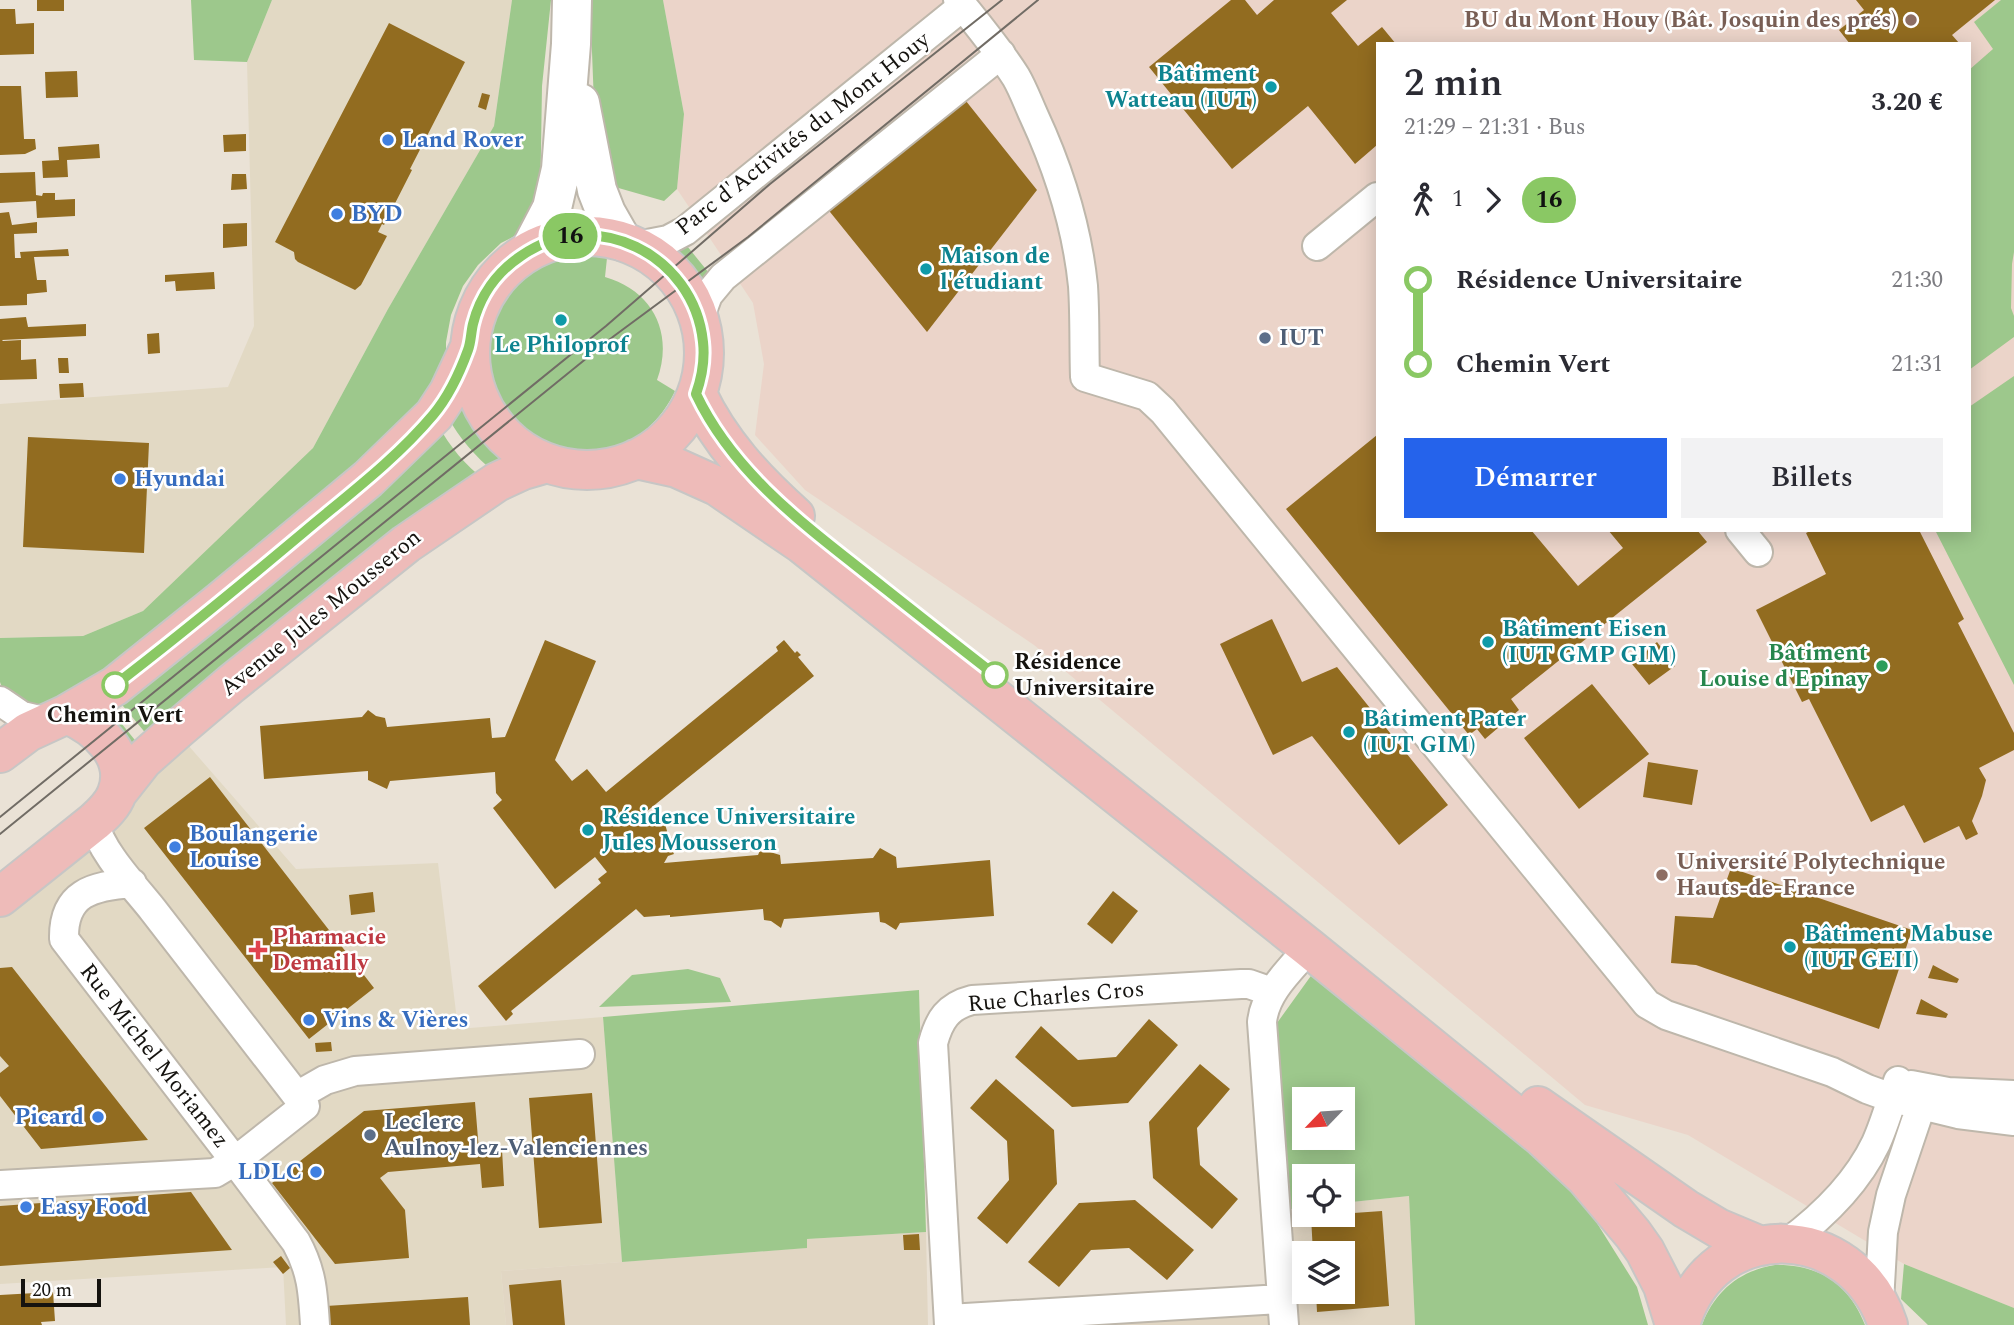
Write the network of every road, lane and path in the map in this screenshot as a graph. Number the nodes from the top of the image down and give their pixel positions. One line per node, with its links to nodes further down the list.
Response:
1 (572, 0): 3 (main road)
2 (960, 3): 4 (street, Parc d'Activités du Mont Houy); 6 (street, Parc d'Activités du Mont Houy)
3 (571, 44): 6 (main road); 8 (main road)
4 (1001, 54): 9 (street); 26 (street, Parc d'Activités du Mont Houy)
5 (1376, 198): 7 (street)
6 (629, 244): 8 (main road); 9 (main road)
7 (1317, 246)
8 (530, 250): 10 (main road)
9 (699, 318): 11 (main road)
10 (470, 347): 13 (main road); 17 (main road)
11 (696, 394): 12 (main road); 33 (main road)
12 (636, 459): 13 (main road); 23 (main road)
13 (547, 463): 19 (main road, Avenue Jules Mousseron)
14 (1742, 532): 15 (street)
15 (1758, 552)
16 (0, 701): 17 (street)
17 (58, 718): 18 (main road); 19 (main road)
18 (0, 752)
19 (117, 793): 20 (main road, Avenue Jules Mousseron)
20 (94, 822): 21 (street); 22 (main road, Avenue Jules Mousseron)
21 (132, 883): 28 (street); 31 (street, Rue Michel Moriamez)
22 (0, 897)
23 (1308, 948): 24 (street); 38 (main road)
24 (1272, 992): 34 (street); 36 (street, Rue Charles Cros)
25 (580, 1054): 28 (street)
26 (1895, 1090): 29 (street); 33 (street)
27 (2014, 1095): 29 (street)
28 (297, 1096): 31 (street, Rue Michel Moriamez)
29 (1924, 1098): 30 (street); 35 (street)
30 (2014, 1121)
31 (235, 1161): 32 (street); 37 (street)
32 (0, 1185)
33 (1774, 1245): 35 (main road); 38 (main road)
34 (1282, 1312): 36 (street)
35 (1887, 1317)
36 (949, 1322)
37 (315, 1325)
38 (1678, 1325)

